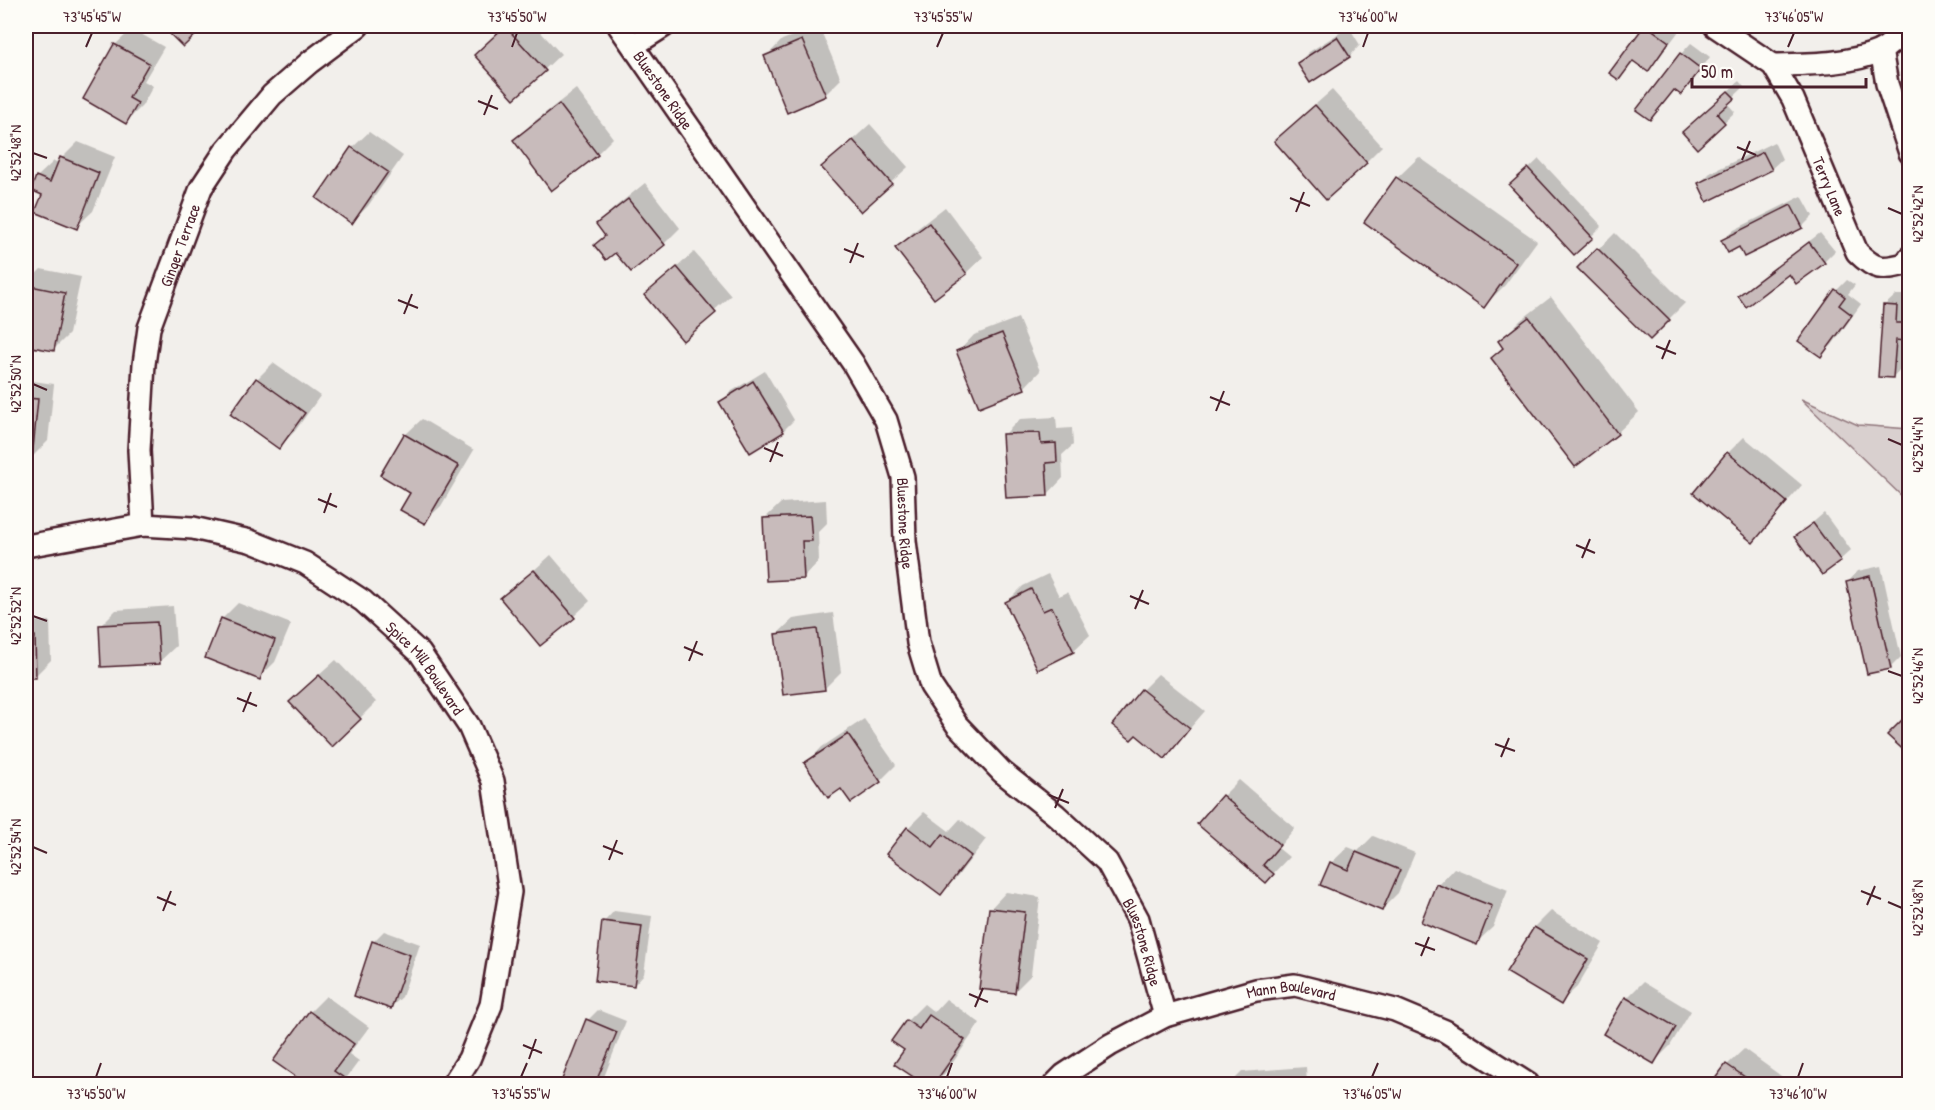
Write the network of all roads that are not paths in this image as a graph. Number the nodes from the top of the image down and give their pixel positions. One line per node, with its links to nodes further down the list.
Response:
1 (358, 26): 11 (street, Ginger Terrace)
2 (619, 26): 6 (street, Bluestone Ridge)
3 (664, 26): 6 (street)
4 (1715, 26): 8 (street)
5 (1908, 26): 7 (street)
6 (634, 45): 13 (street, Bluestone Ridge)
7 (1881, 50): 8 (street); 9 (street)
8 (1773, 65): 10 (street, Terry Lane)
9 (1910, 153)
10 (1910, 257)
11 (143, 525): 12 (street, Spice Mill Boulevard); 14 (street, Spice Mill Boulevard)
12 (26, 546)
13 (1165, 1016): 15 (street, Mann Boulevard); 16 (street, Mann Boulevard)
14 (453, 1084)
15 (1055, 1084)
16 (1528, 1084)

